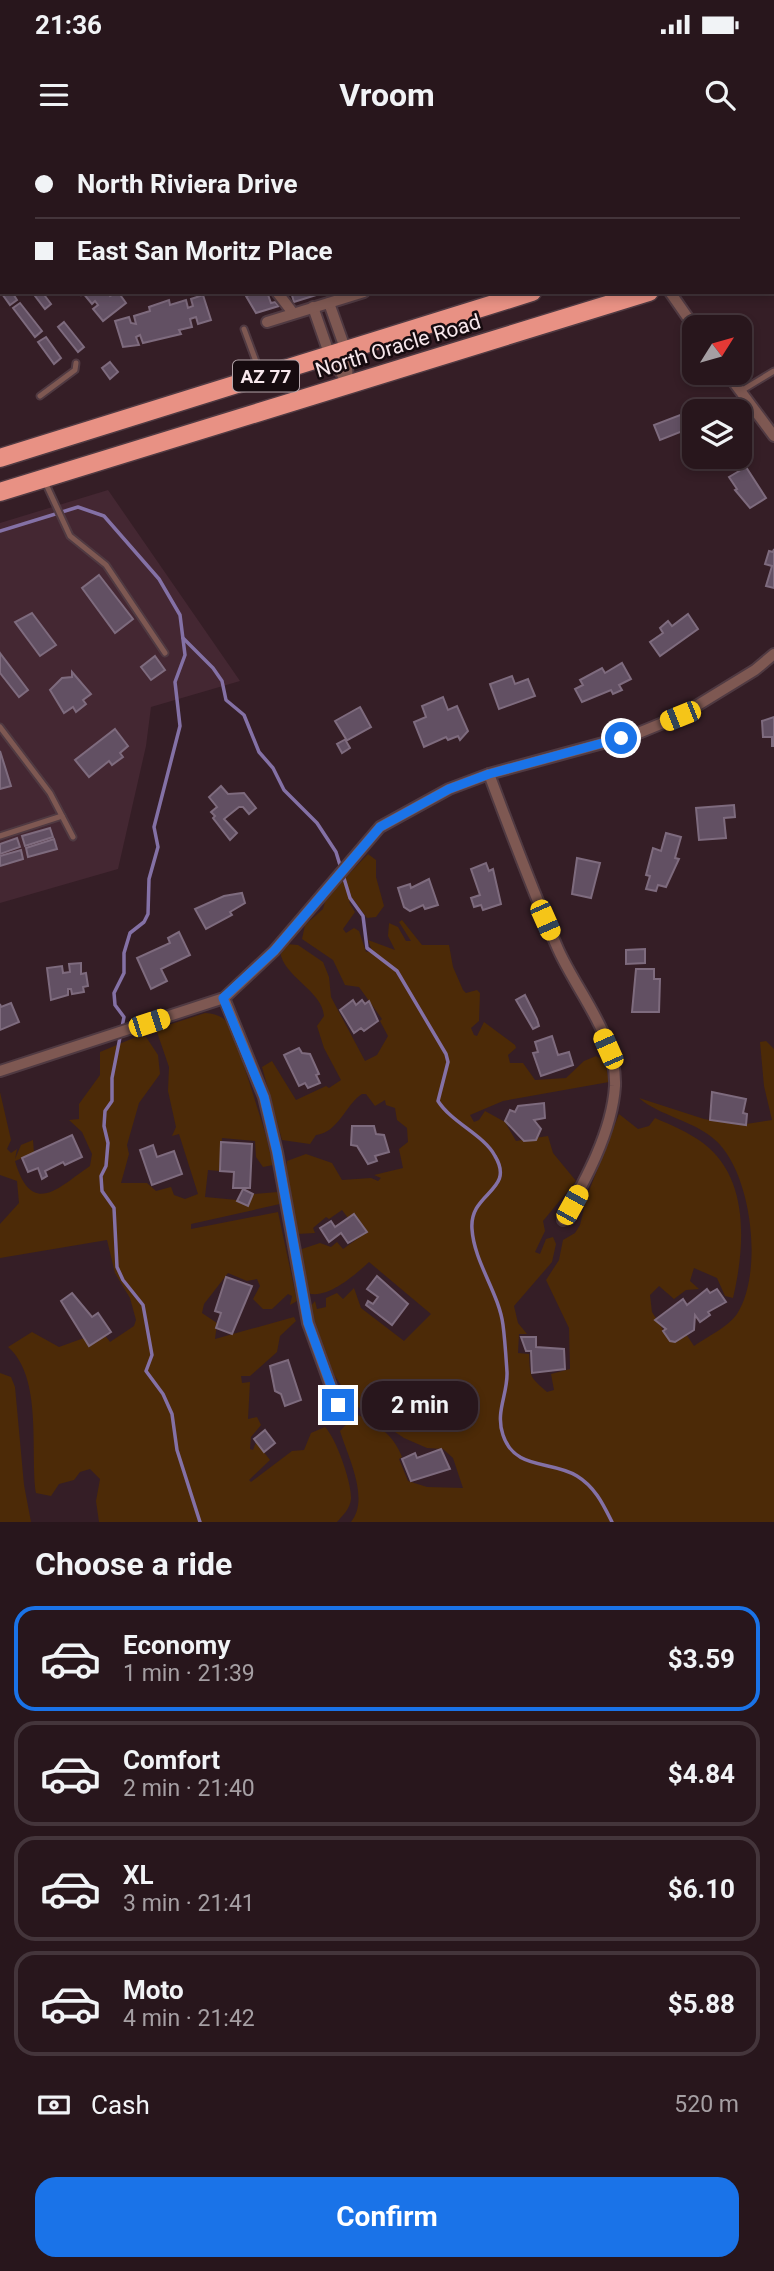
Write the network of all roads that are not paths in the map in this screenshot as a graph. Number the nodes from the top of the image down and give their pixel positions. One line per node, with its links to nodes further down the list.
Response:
1 (279, 294): 8 (street)
2 (355, 294): 6 (street)
3 (526, 294): 12 (highway, North Oracle Road / AZ 77)
4 (643, 294): 16 (highway, North Oracle Road / AZ 77)
5 (671, 294): 9 (street)
6 (329, 303): 7 (street); 12 (street)
7 (313, 307): 8 (street); 12 (street)
8 (293, 313): 10 (street)
9 (686, 315)
10 (267, 322)
11 (244, 328): 15 (lane)
12 (338, 354): 15 (highway, North Oracle Road / AZ 77); 16 (street)
13 (76, 363): 19 (lane)
14 (774, 371): 18 (lane)
15 (262, 378): 21 (highway, North Oracle Road / AZ 77)
16 (349, 385): 22 (highway, North Oracle Road / AZ 77)
17 (736, 385): 18 (street)
18 (740, 391): 20 (street)
19 (40, 396)
20 (774, 436)
21 (0, 458)
22 (44, 479): 23 (highway, North Oracle Road / AZ 77); 24 (lane)
23 (0, 492)
24 (165, 653)
25 (774, 654): 27 (street)
26 (0, 727): 28 (lane)
27 (489, 774): 31 (street); 33 (street)
28 (62, 816): 29 (lane); 30 (lane)
29 (0, 836)
30 (73, 837)
31 (223, 998): 32 (street); 34 (street)
32 (0, 1071)
33 (563, 1220)
34 (338, 1405)

